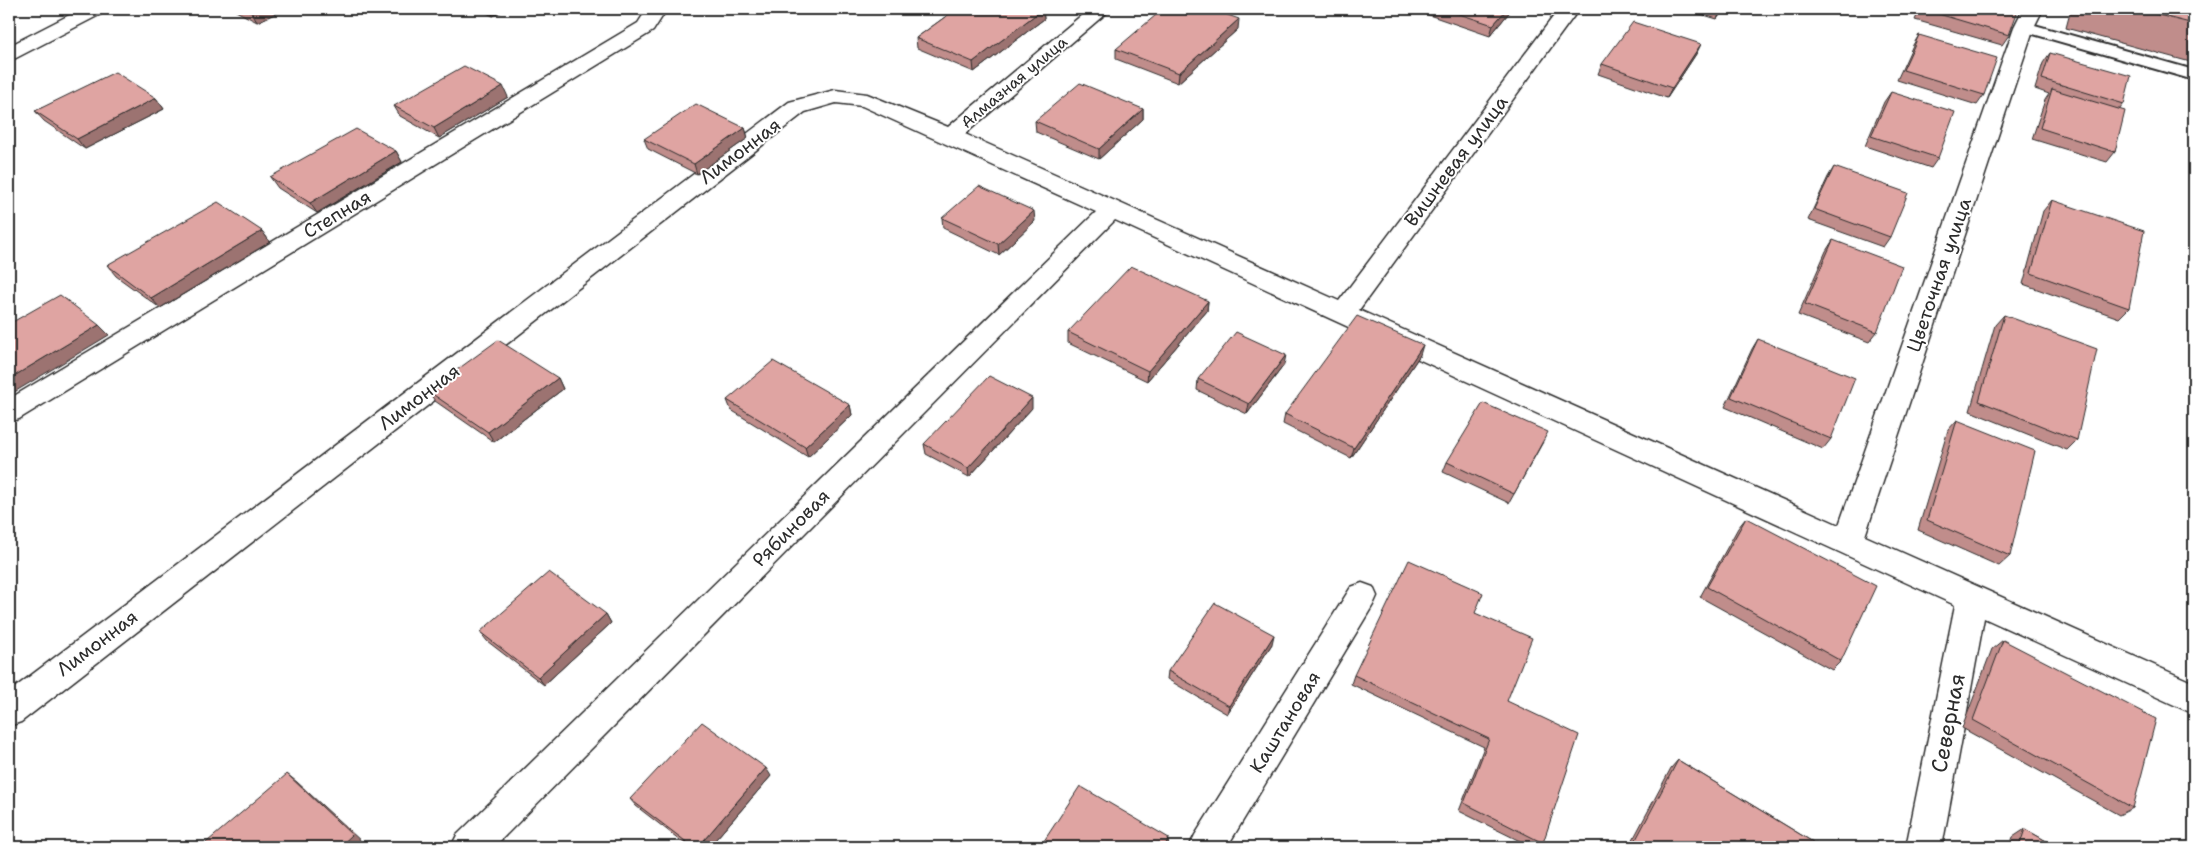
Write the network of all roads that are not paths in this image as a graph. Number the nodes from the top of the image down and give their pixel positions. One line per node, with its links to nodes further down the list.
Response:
1 (96, 9): 6 (street)
2 (657, 9): 11 (street, Степная)
3 (1101, 9): 8 (street, Алмазная улица)
4 (1569, 9): 10 (street, Вишневая улица)
5 (2028, 18): 7 (lane); 12 (street, Цветочная улица)
6 (9, 54)
7 (2194, 74)
8 (950, 136): 9 (street); 16 (street, Лимонная)
9 (1112, 209): 10 (street); 17 (street, Рябиновая)
10 (1343, 314): 12 (street)
11 (9, 412)
12 (1848, 542): 14 (street)
13 (1362, 596): 18 (street, Каштановая)
14 (1972, 599): 15 (street); 19 (street, Северная)
15 (2194, 700)
16 (9, 711)
17 (470, 847)
18 (1207, 847)
19 (1924, 847)

